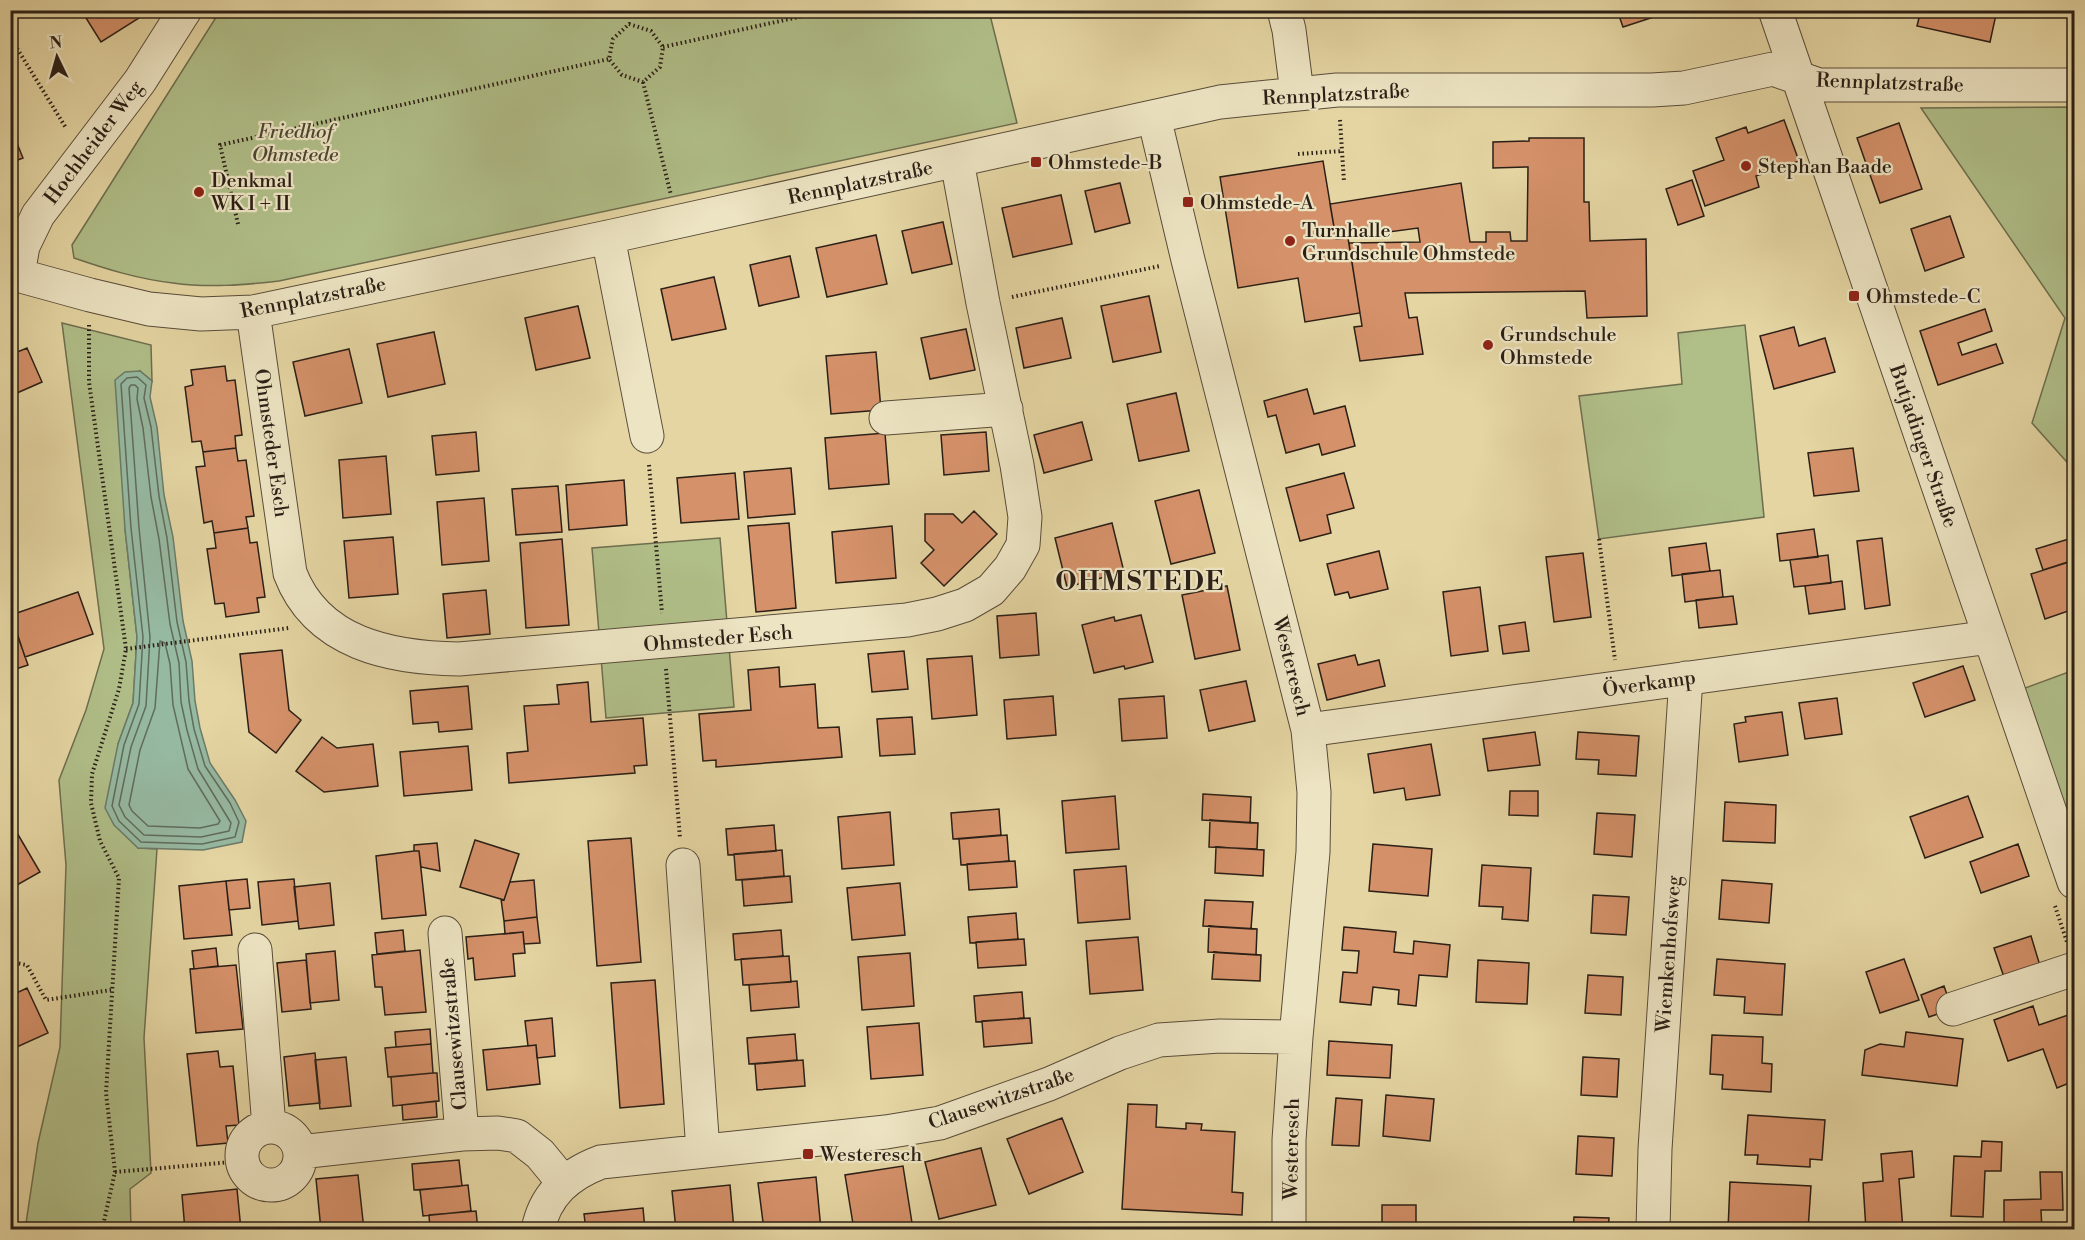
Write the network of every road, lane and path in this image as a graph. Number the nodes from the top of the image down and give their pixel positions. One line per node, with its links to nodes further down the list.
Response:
1 (185, 10): 16 (street, Hochheider Weg)
2 (830, 10): 6 (path)
3 (1284, 10): 12 (street)
4 (1774, 10): 8 (street, Butjadinger Straße)
5 (10, 37): 16 (path)
6 (663, 47): 7 (path); 9 (path)
7 (609, 59): 9 (path); 20 (path)
8 (1798, 77): 10 (street, Rennplatzstraße); 11 (street, Rennplatzstraße); 32 (street, Butjadinger Straße)
9 (643, 82): 19 (path)
10 (2074, 85)
11 (1337, 90): 12 (street, Rennplatzstraße); 14 (path)
12 (1297, 93): 13 (street, Rennplatzstraße)
13 (1154, 117): 17 (street, Rennplatzstraße); 22 (street, Westeresch)
14 (1342, 151): 15 (path); 18 (path)
15 (1298, 154)
16 (84, 156): 23 (street, Hochheider Weg)
17 (957, 161): 19 (street, Rennplatzstraße); 25 (street, Ohmsteder Esch)
18 (1344, 182)
19 (678, 222): 21 (street, Rennplatzstraße)
20 (238, 224)
21 (608, 237): 26 (street, Rennplatzstraße); 29 (street)
22 (1188, 260): 25 (path); 36 (street, Westeresch)
23 (14, 273): 24 (street, Rennplatzstraße)
24 (90, 295): 26 (street, Rennplatzstraße); 33 (path)
25 (982, 303): 27 (street, Ohmsteder Esch)
26 (253, 312): 31 (street, Ohmsteder Esch)
27 (1006, 409): 28 (street); 31 (street, Ohmsteder Esch)
28 (886, 418)
29 (647, 436)
30 (1599, 539): 35 (path)
31 (326, 623): 33 (path)
32 (1990, 637): 34 (street, Överkamp); 38 (street, Butjadinger Straße)
33 (126, 649): 43 (path)
34 (1686, 678): 35 (street, Överkamp); 56 (street, Wiemkenhofsweg)
35 (1619, 688): 36 (street, Överkamp)
36 (1308, 730): 45 (street, Westeresch)
37 (683, 865): 48 (street)
38 (2074, 882)
39 (445, 933): 47 (street, Clausewitzstraße)
40 (255, 950): 46 (street)
41 (10, 962): 43 (path)
42 (2074, 969): 44 (street)
43 (111, 990): 51 (path)
44 (1953, 1009)
45 (1296, 1037): 48 (street, Clausewitzstraße); 55 (street, Westeresch)
46 (269, 1127): 49 (street); 50 (street)
47 (462, 1134): 49 (street, Clausewitzstraße); 52 (street, Clausewitzstraße)
48 (703, 1151): 52 (street, Clausewitzstraße)
49 (300, 1152): 50 (street)
50 (243, 1161): 51 (path)
51 (115, 1172): 53 (path)
52 (563, 1182): 54 (street, Clausewitzstraße)
53 (102, 1230)
54 (538, 1230)
55 (1290, 1230)
56 (1653, 1230)

